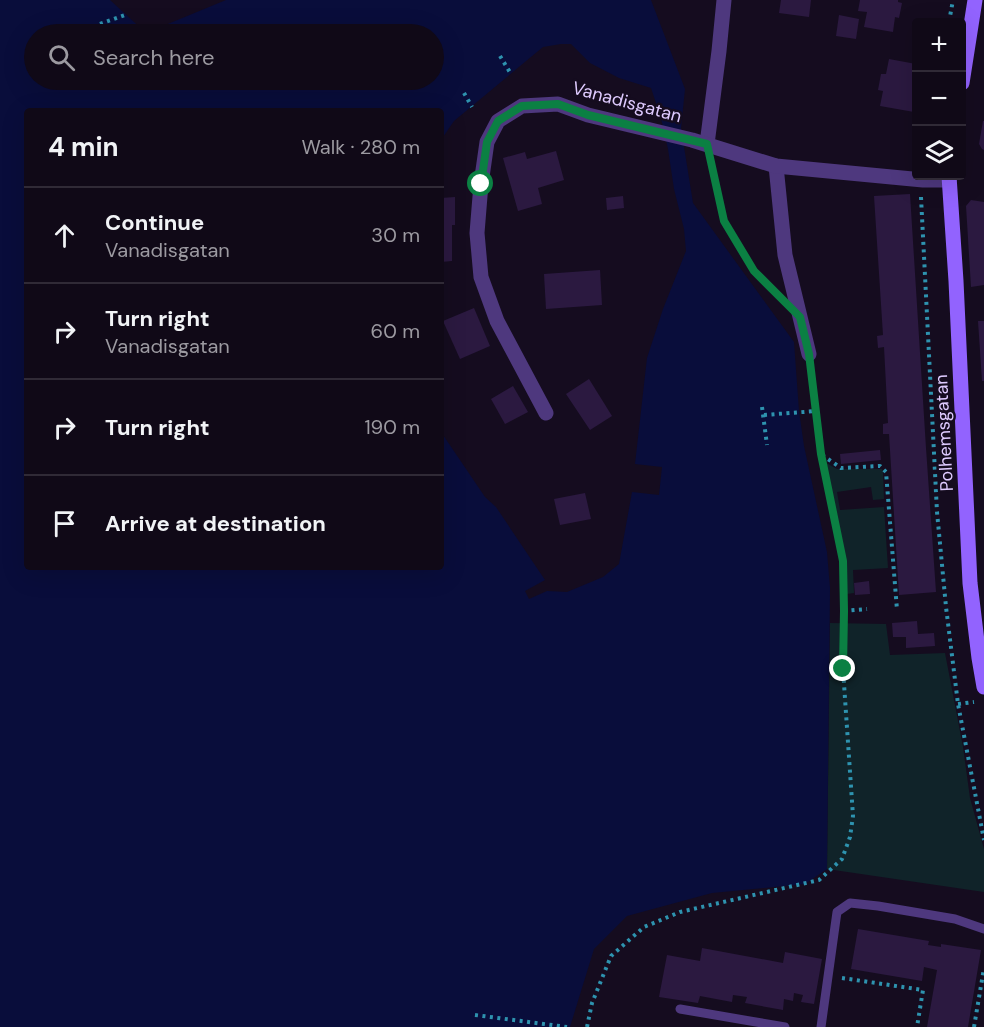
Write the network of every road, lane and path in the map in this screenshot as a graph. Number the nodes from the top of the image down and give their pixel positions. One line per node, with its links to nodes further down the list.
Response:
1 (724, 0): 12 (street)
2 (953, 0): 5 (path)
3 (975, 0): 8 (street)
4 (125, 15): 6 (path)
5 (950, 18)
6 (99, 24)
7 (500, 56): 9 (path)
8 (964, 72)
9 (511, 74)
10 (464, 93): 11 (path)
11 (472, 106)
12 (707, 144): 13 (street, Vanadisgatan); 17 (path); 21 (street, Vanadisgatan)
13 (776, 165): 14 (street, Vanadisgatan); 18 (street)
14 (912, 179)
15 (923, 180): 31 (path)
16 (949, 180): 28 (street, Polhemsgatan)
17 (777, 294)
18 (809, 354): 20 (path)
19 (762, 407): 22 (path)
20 (816, 411): 22 (path); 24 (path)
21 (546, 413)
22 (764, 415): 23 (path)
23 (768, 445)
24 (821, 454): 26 (path); 27 (path)
25 (867, 609): 27 (path)
26 (897, 610)
27 (844, 611): 39 (path)
28 (981, 657): 29 (street, Polhemsgatan)
29 (984, 687)
30 (975, 701): 31 (path)
31 (958, 704): 32 (path)
32 (984, 840)
33 (984, 929): 41 (lane)
34 (984, 968): 43 (path)
35 (841, 978): 42 (path)
36 (680, 1009): 40 (lane)
37 (475, 1016): 38 (path)
38 (567, 1027)
39 (587, 1027)
40 (785, 1027)
41 (821, 1027)
42 (917, 1027)
43 (974, 1027)

